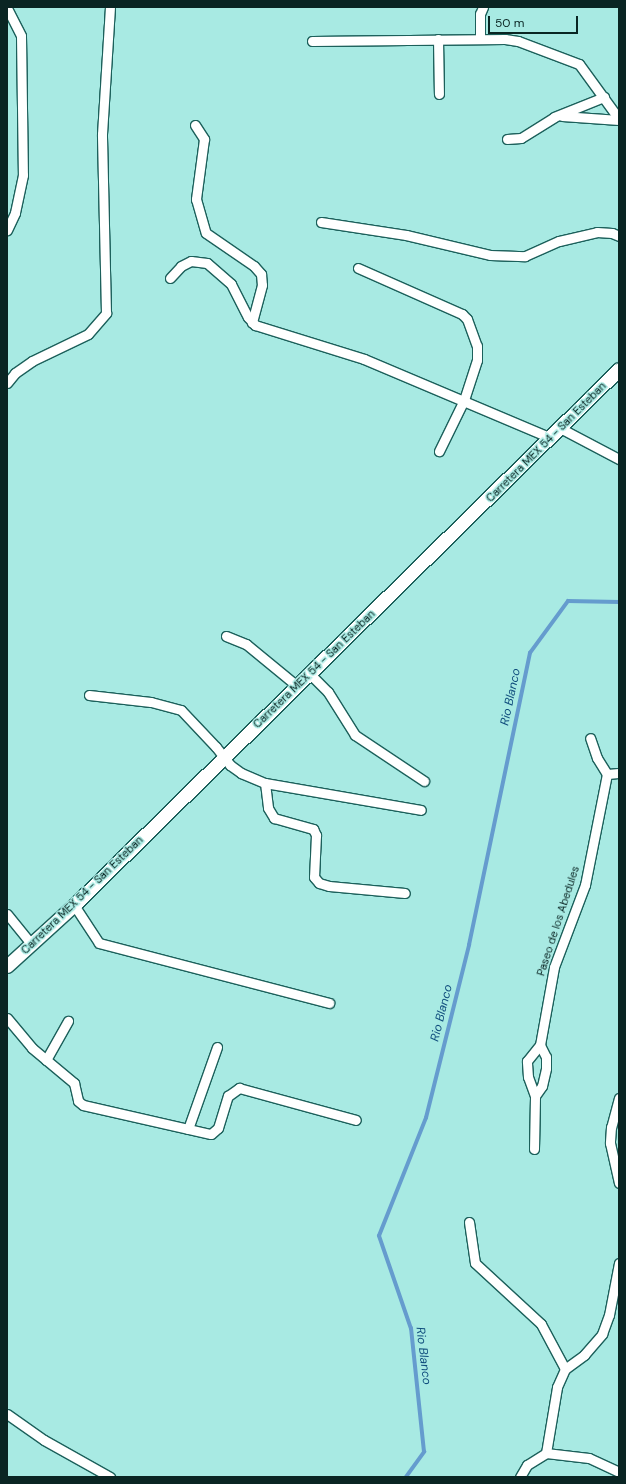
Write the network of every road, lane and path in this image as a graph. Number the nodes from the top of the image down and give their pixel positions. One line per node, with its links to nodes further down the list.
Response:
1 (110, 7): 20 (street)
2 (483, 7): 5 (street)
3 (7, 8): 14 (street)
4 (438, 39): 5 (street); 6 (street); 7 (street)
5 (480, 39): 8 (street)
6 (312, 41)
7 (439, 94)
8 (604, 97): 9 (street); 10 (street)
9 (559, 116): 10 (street); 12 (street)
10 (619, 120)
11 (195, 125): 18 (street)
12 (507, 139)
13 (321, 222): 15 (street)
14 (7, 230)
15 (619, 236)
16 (358, 268): 21 (street)
17 (170, 278): 18 (street)
18 (252, 323): 21 (street)
19 (619, 369): 22 (street, Carretera MEX 54 - San Esteban)
20 (7, 383)
21 (464, 400): 22 (street); 23 (street)
22 (555, 433): 24 (street); 26 (street, Carretera MEX 54 - San Esteban)
23 (438, 451)
24 (619, 459)
25 (226, 636): 27 (street)
26 (309, 673): 27 (street, Carretera MEX 54 - San Esteban); 33 (street)
27 (296, 686): 30 (street, Carretera MEX 54 - San Esteban)
28 (89, 695): 30 (street)
29 (590, 738): 32 (street)
30 (223, 757): 34 (street); 37 (street, Carretera MEX 54 - San Esteban)
31 (619, 773): 32 (street)
32 (607, 774): 44 (street, Paseo de los Abedules)
33 (424, 781)
34 (265, 783): 35 (street); 36 (street)
35 (421, 810)
36 (405, 893)
37 (74, 905): 39 (street, Carretera MEX 54 - San Esteban); 41 (street)
38 (7, 914): 39 (street)
39 (32, 944): 40 (street, Carretera MEX 54 - San Esteban)
40 (7, 966)
41 (329, 1003)
42 (7, 1018): 46 (street)
43 (68, 1021): 46 (street)
44 (540, 1045): 47 (street, Paseo de los Abedules); 47 (street, Paseo de los Abedules)
45 (217, 1047): 50 (street)
46 (46, 1060): 50 (street)
47 (535, 1096): 51 (street, Paseo de los Abedules)
48 (619, 1098): 52 (street)
49 (356, 1120): 50 (street)
50 (188, 1129)
51 (534, 1149)
52 (619, 1183)
53 (469, 1222): 55 (street)
54 (619, 1263): 55 (street)
55 (565, 1369): 57 (street)
56 (7, 1414): 59 (street)
57 (546, 1453): 58 (street); 60 (street)
58 (619, 1472)
59 (110, 1477)
60 (520, 1477)

